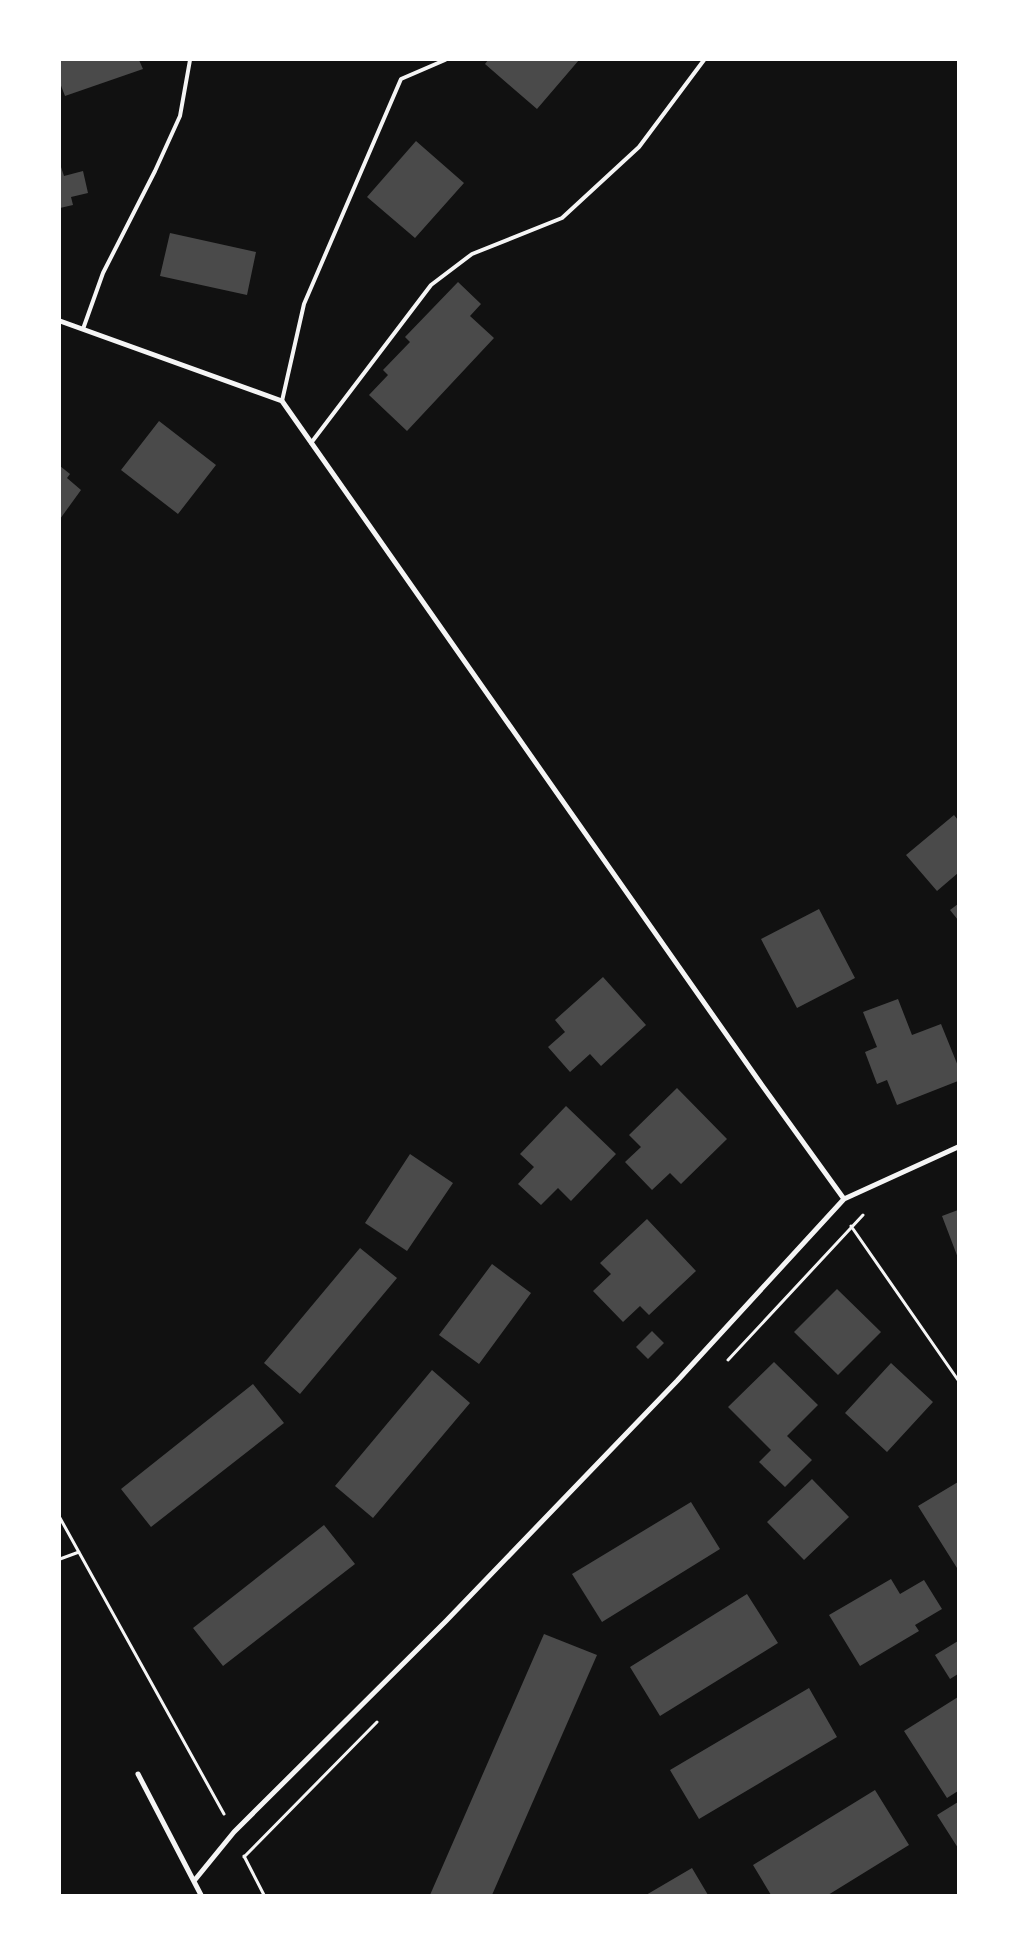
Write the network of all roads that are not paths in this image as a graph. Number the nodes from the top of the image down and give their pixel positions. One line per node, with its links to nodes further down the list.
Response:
1 (190, 60): 5 (lane)
2 (445, 60): 6 (lane)
3 (704, 60): 7 (lane)
4 (60, 321): 5 (street)
5 (84, 330): 6 (street)
6 (282, 401): 7 (street)
7 (311, 443): 9 (street)
8 (958, 1147): 9 (street)
9 (844, 1199): 11 (street)
10 (138, 1774): 11 (street)
11 (194, 1881): 12 (street)
12 (201, 1895)

